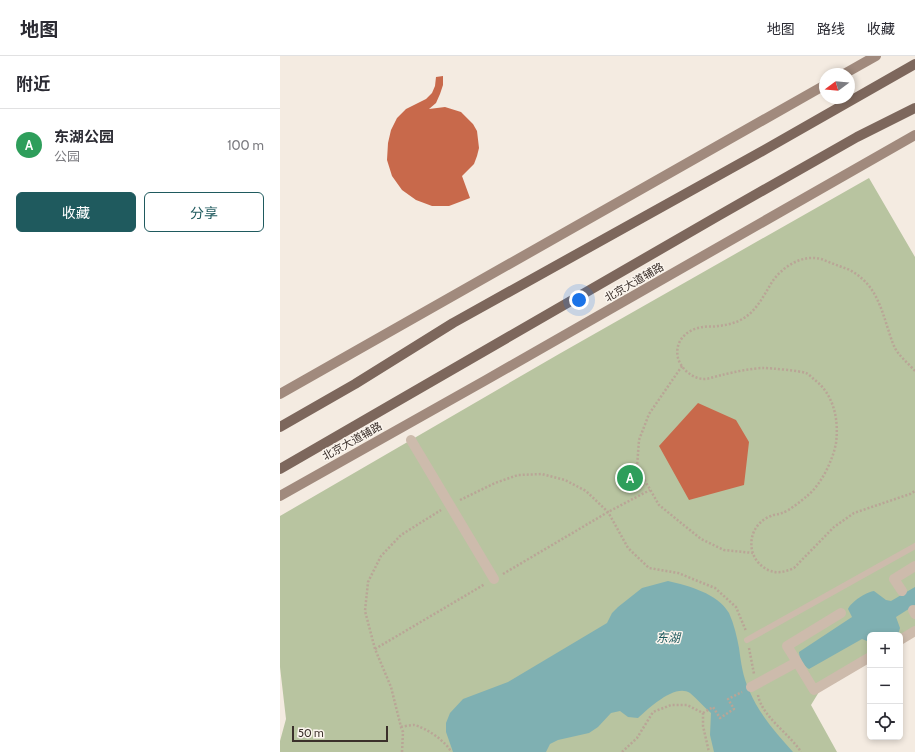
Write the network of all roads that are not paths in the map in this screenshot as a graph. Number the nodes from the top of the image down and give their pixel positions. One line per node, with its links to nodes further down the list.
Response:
1 (876, 56): 3 (main road)
2 (915, 64): 8 (main road)
3 (855, 68)
4 (819, 88): 7 (main road)
5 (915, 108): 10 (main road)
6 (915, 135): 11 (main road, 北京大道辅路)
7 (280, 394)
8 (280, 426)
9 (411, 440): 14 (street)
10 (280, 469)
11 (280, 496)
12 (915, 546): 19 (lane)
13 (915, 566): 15 (street)
14 (494, 579)
15 (902, 591)
16 (841, 613): 21 (street)
17 (915, 631): 18 (street)
18 (903, 638)
19 (747, 640)
20 (867, 659): 21 (street)
21 (797, 662): 22 (street)
22 (754, 686)

